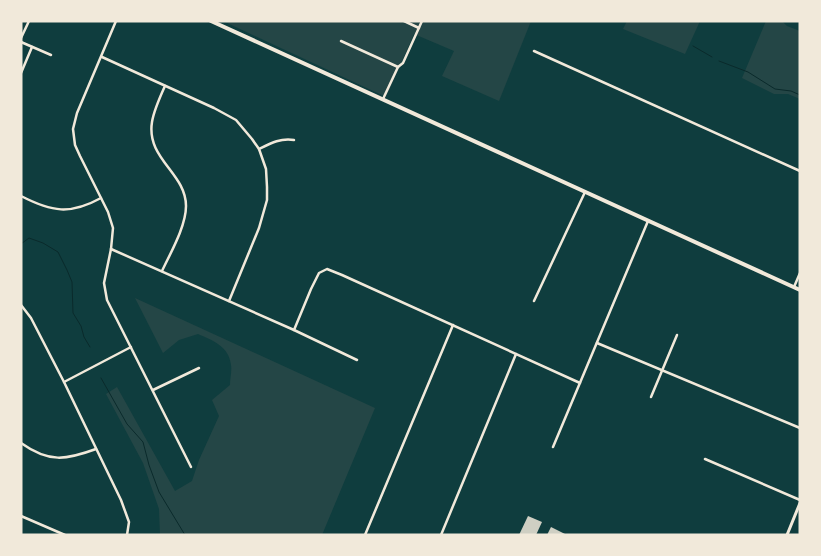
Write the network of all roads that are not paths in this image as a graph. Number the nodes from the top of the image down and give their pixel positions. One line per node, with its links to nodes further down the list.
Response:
1 (29, 21): 7 (street)
2 (116, 21): 12 (street)
3 (211, 21): 16 (main road)
4 (404, 21): 6 (street)
5 (422, 21): 6 (street)
6 (419, 28): 13 (street)
7 (21, 40): 9 (street)
8 (341, 41): 13 (street)
9 (32, 47): 11 (street); 14 (street)
10 (534, 51): 19 (street)
11 (50, 55)
12 (101, 57): 15 (street); 22 (street)
13 (398, 67): 16 (street)
14 (21, 72)
15 (165, 86): 18 (street); 25 (street)
16 (383, 99): 20 (main road)
17 (294, 140): 18 (street)
18 (259, 149): 29 (street)
19 (800, 171)
20 (585, 192): 23 (main road); 30 (street)
21 (21, 196): 22 (street)
22 (101, 198): 24 (street)
23 (648, 221): 27 (main road); 35 (street)
24 (111, 249): 25 (street); 36 (street)
25 (162, 271): 29 (street)
26 (800, 273): 27 (street)
27 (794, 287): 28 (main road)
28 (800, 290)
29 (229, 301): 33 (street)
30 (534, 301)
31 (21, 304): 41 (street)
32 (454, 325): 33 (street); 37 (street); 55 (street)
33 (294, 330): 38 (street)
34 (677, 335): 40 (street)
35 (597, 343): 40 (street); 42 (street)
36 (131, 347): 41 (street); 43 (street)
37 (516, 354): 42 (street); 56 (street)
38 (357, 360)
39 (198, 368): 43 (street)
40 (662, 371): 44 (street); 45 (street)
41 (64, 382): 48 (street)
42 (580, 384): 47 (street)
43 (153, 390): 50 (street)
44 (651, 397)
45 (800, 428)
46 (21, 443): 48 (street)
47 (553, 447)
48 (96, 449): 54 (street)
49 (704, 459): 51 (street)
50 (191, 467)
51 (800, 502): 57 (street)
52 (21, 516): 53 (street)
53 (64, 535)
54 (127, 535)
55 (365, 535)
56 (441, 535)
57 (787, 535)

